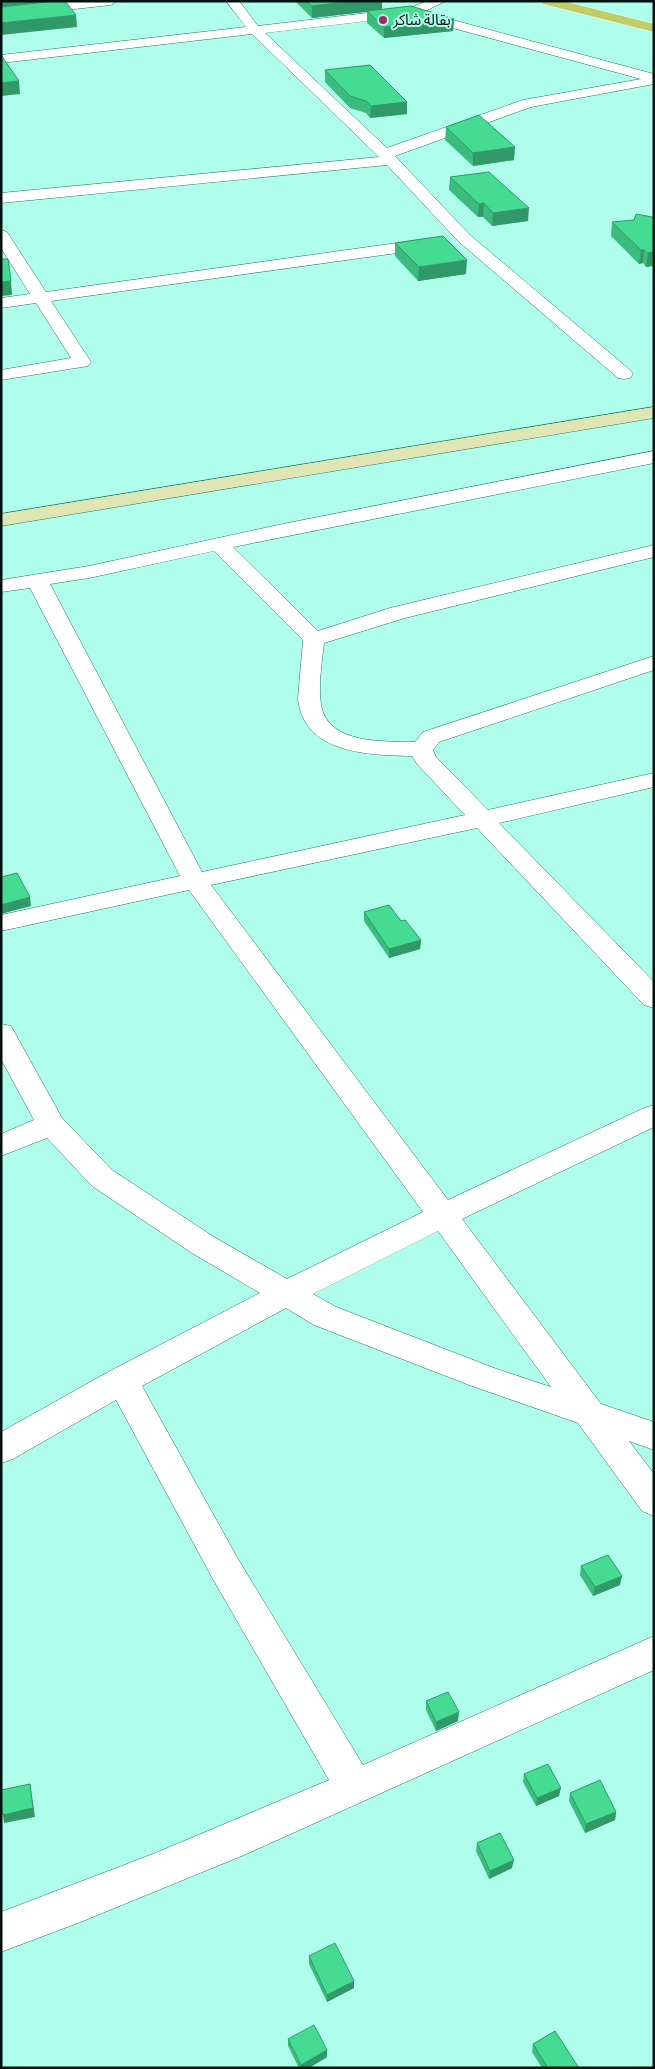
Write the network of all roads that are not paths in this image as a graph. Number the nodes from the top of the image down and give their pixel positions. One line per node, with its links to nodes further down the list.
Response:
1 (111, 1): 8 (street)
2 (232, 1): 11 (street)
3 (440, 1): 7 (street)
4 (547, 1): 10 (main road)
5 (596, 1): 9 (main road)
6 (378, 4): 7 (street)
7 (411, 12): 11 (street); 13 (street)
8 (1, 13)
9 (654, 16)
10 (654, 28)
11 (256, 31): 12 (street); 14 (street)
12 (1, 59)
13 (654, 79): 14 (street)
14 (388, 157): 15 (street); 17 (street)
15 (1, 198)
16 (1, 235): 18 (street)
17 (464, 238): 18 (street); 20 (street)
18 (41, 298): 19 (street); 21 (street)
19 (1, 303)
20 (624, 374)
21 (1, 375)
22 (654, 412): 24 (street)
23 (654, 457): 25 (street)
24 (1, 520)
25 (218, 544): 27 (street); 29 (street)
26 (654, 552): 29 (street)
27 (37, 580): 28 (street); 34 (street)
28 (1, 586)
29 (314, 639): 31 (street)
30 (654, 663): 31 (street)
31 (421, 748): 33 (street)
32 (654, 780): 33 (street)
33 (482, 821): 34 (street); 36 (street)
34 (194, 880): 35 (street); 41 (street)
35 (1, 924)
36 (654, 999)
37 (1, 1033): 39 (street)
38 (654, 1115): 41 (street)
39 (51, 1125): 40 (street); 42 (street)
40 (1, 1146)
41 (441, 1216): 42 (street); 44 (street)
42 (286, 1294): 43 (street); 44 (street)
43 (122, 1380): 46 (street); 49 (street)
44 (587, 1412): 45 (street); 47 (street)
45 (654, 1436)
46 (1, 1449)
47 (654, 1501)
48 (654, 1652): 49 (street)
49 (355, 1787): 50 (street)
50 (1, 1932)

